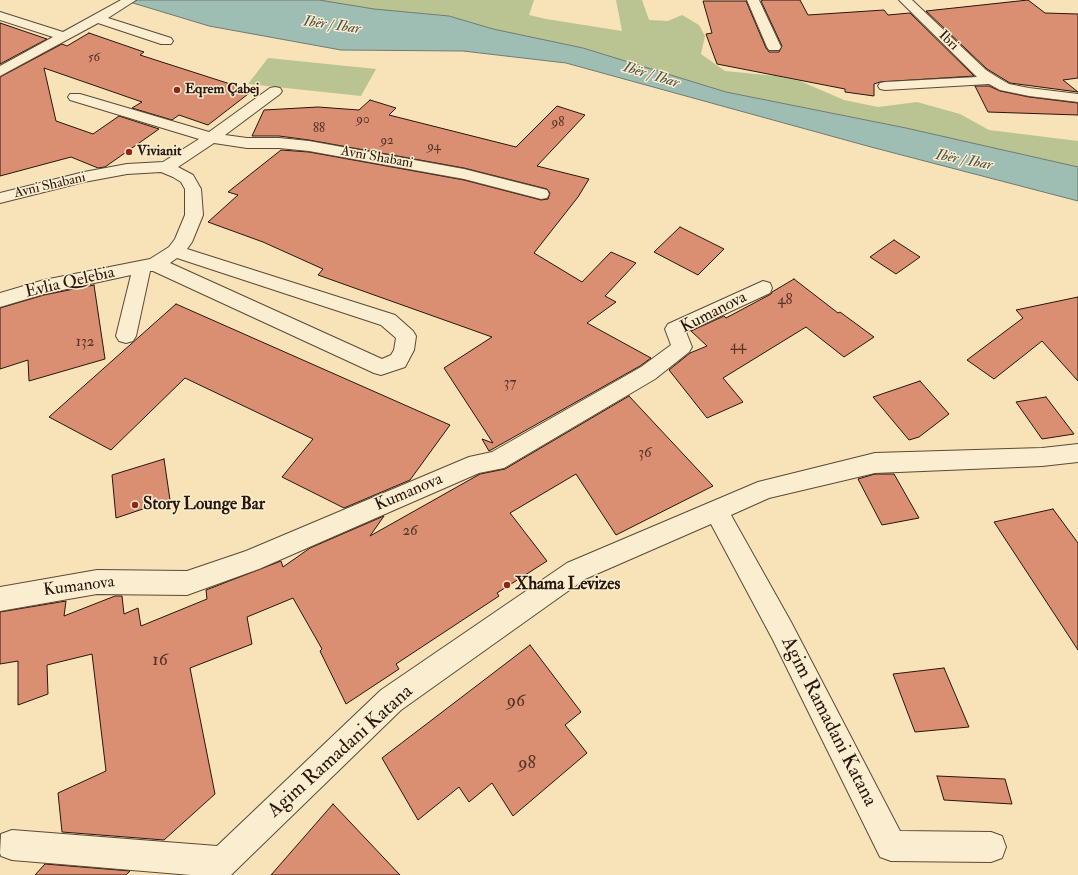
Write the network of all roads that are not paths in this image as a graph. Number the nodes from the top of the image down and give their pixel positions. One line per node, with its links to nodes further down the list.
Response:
1 (130, 0): 5 (street)
2 (753, 0): 8 (street)
3 (905, 0): 10 (street, Ibri)
4 (0, 16): 6 (street)
5 (95, 18): 6 (street); 7 (street)
6 (63, 36): 9 (street)
7 (166, 41)
8 (774, 47)
9 (0, 72)
10 (992, 80): 11 (street, Ibri); 14 (street, Ibri)
11 (885, 86)
12 (275, 91): 15 (street)
13 (75, 97): 15 (street, Avni Shabani)
14 (1078, 98)
15 (211, 138): 16 (street); 17 (street, Avni Shabani)
16 (166, 168): 18 (street, Avni Shabani); 19 (street, Evlia Qelebia)
17 (541, 194)
18 (0, 198)
19 (176, 251): 20 (street, Evlia Qelebia); 20 (street)
20 (148, 265): 22 (street, Evlia Qelebia); 23 (street, Evlia Qelebia)
21 (763, 288): 26 (street, Kumanova)
22 (0, 300)
23 (126, 336)
24 (1078, 453): 25 (street, Agim Ramadani Katana)
25 (716, 510): 28 (street, Agim Ramadani Katana); 29 (street, Agim Ramadani Katana)
26 (0, 599)
27 (12, 845): 29 (street, Agim Ramadani Katana)
28 (991, 847)
29 (215, 868)

